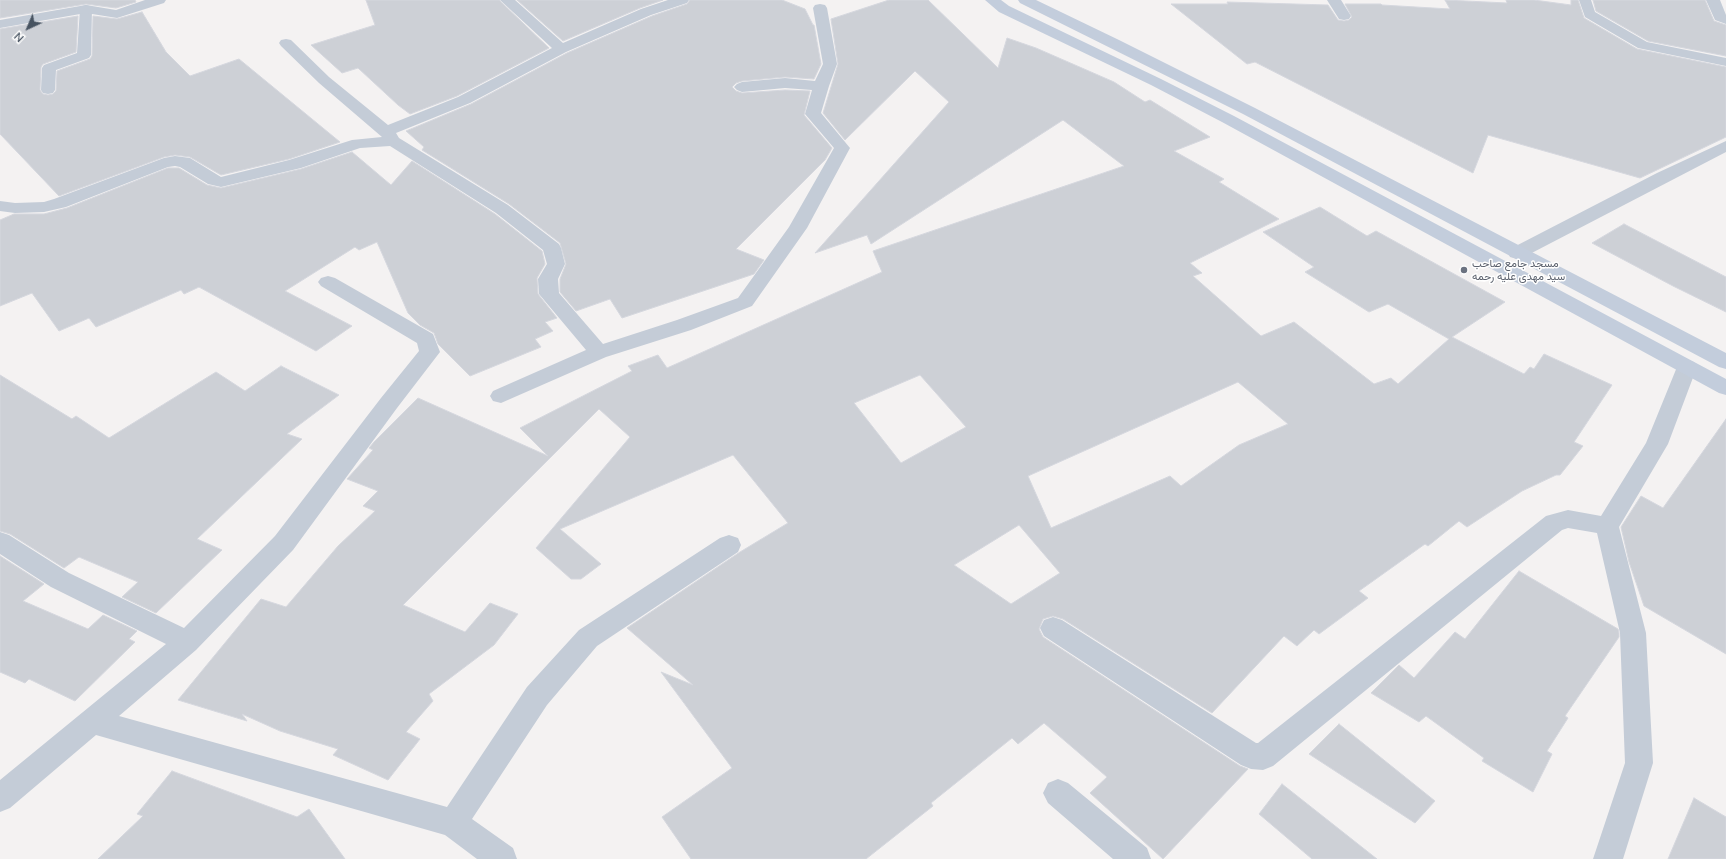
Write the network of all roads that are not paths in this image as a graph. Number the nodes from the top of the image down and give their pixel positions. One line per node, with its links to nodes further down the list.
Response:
1 (158, 0): 10 (street)
2 (507, 0): 15 (street)
3 (682, 0): 15 (street)
4 (992, 0): 27 (main road)
5 (1025, 0): 23 (main road)
6 (1334, 0): 11 (street)
7 (1585, 0): 16 (lane)
8 (1713, 0): 12 (street)
9 (820, 8): 17 (street)
10 (86, 9): 13 (street); 19 (lane)
11 (1344, 16)
12 (1726, 20)
13 (0, 24)
14 (286, 43): 20 (street)
15 (561, 49): 20 (street)
16 (1726, 62)
17 (821, 86): 18 (street); 25 (street)
18 (742, 87)
19 (48, 90)
20 (390, 136): 22 (street); 25 (street)
21 (1726, 146): 23 (street)
22 (0, 206)
23 (1517, 254): 26 (main road)
24 (328, 282): 34 (street)
25 (599, 352): 29 (street)
26 (1726, 362)
27 (1687, 367): 28 (main road); 30 (street)
28 (1726, 388)
29 (501, 396)
30 (1607, 526): 33 (street); 41 (street)
31 (0, 542): 34 (street)
32 (729, 545): 38 (street)
33 (1053, 628)
34 (187, 642): 35 (street)
35 (92, 721): 37 (street); 38 (street)
36 (1058, 793): 40 (street)
37 (0, 798)
38 (453, 823): 39 (street)
39 (502, 859)
40 (1136, 859)
41 (1608, 859)

